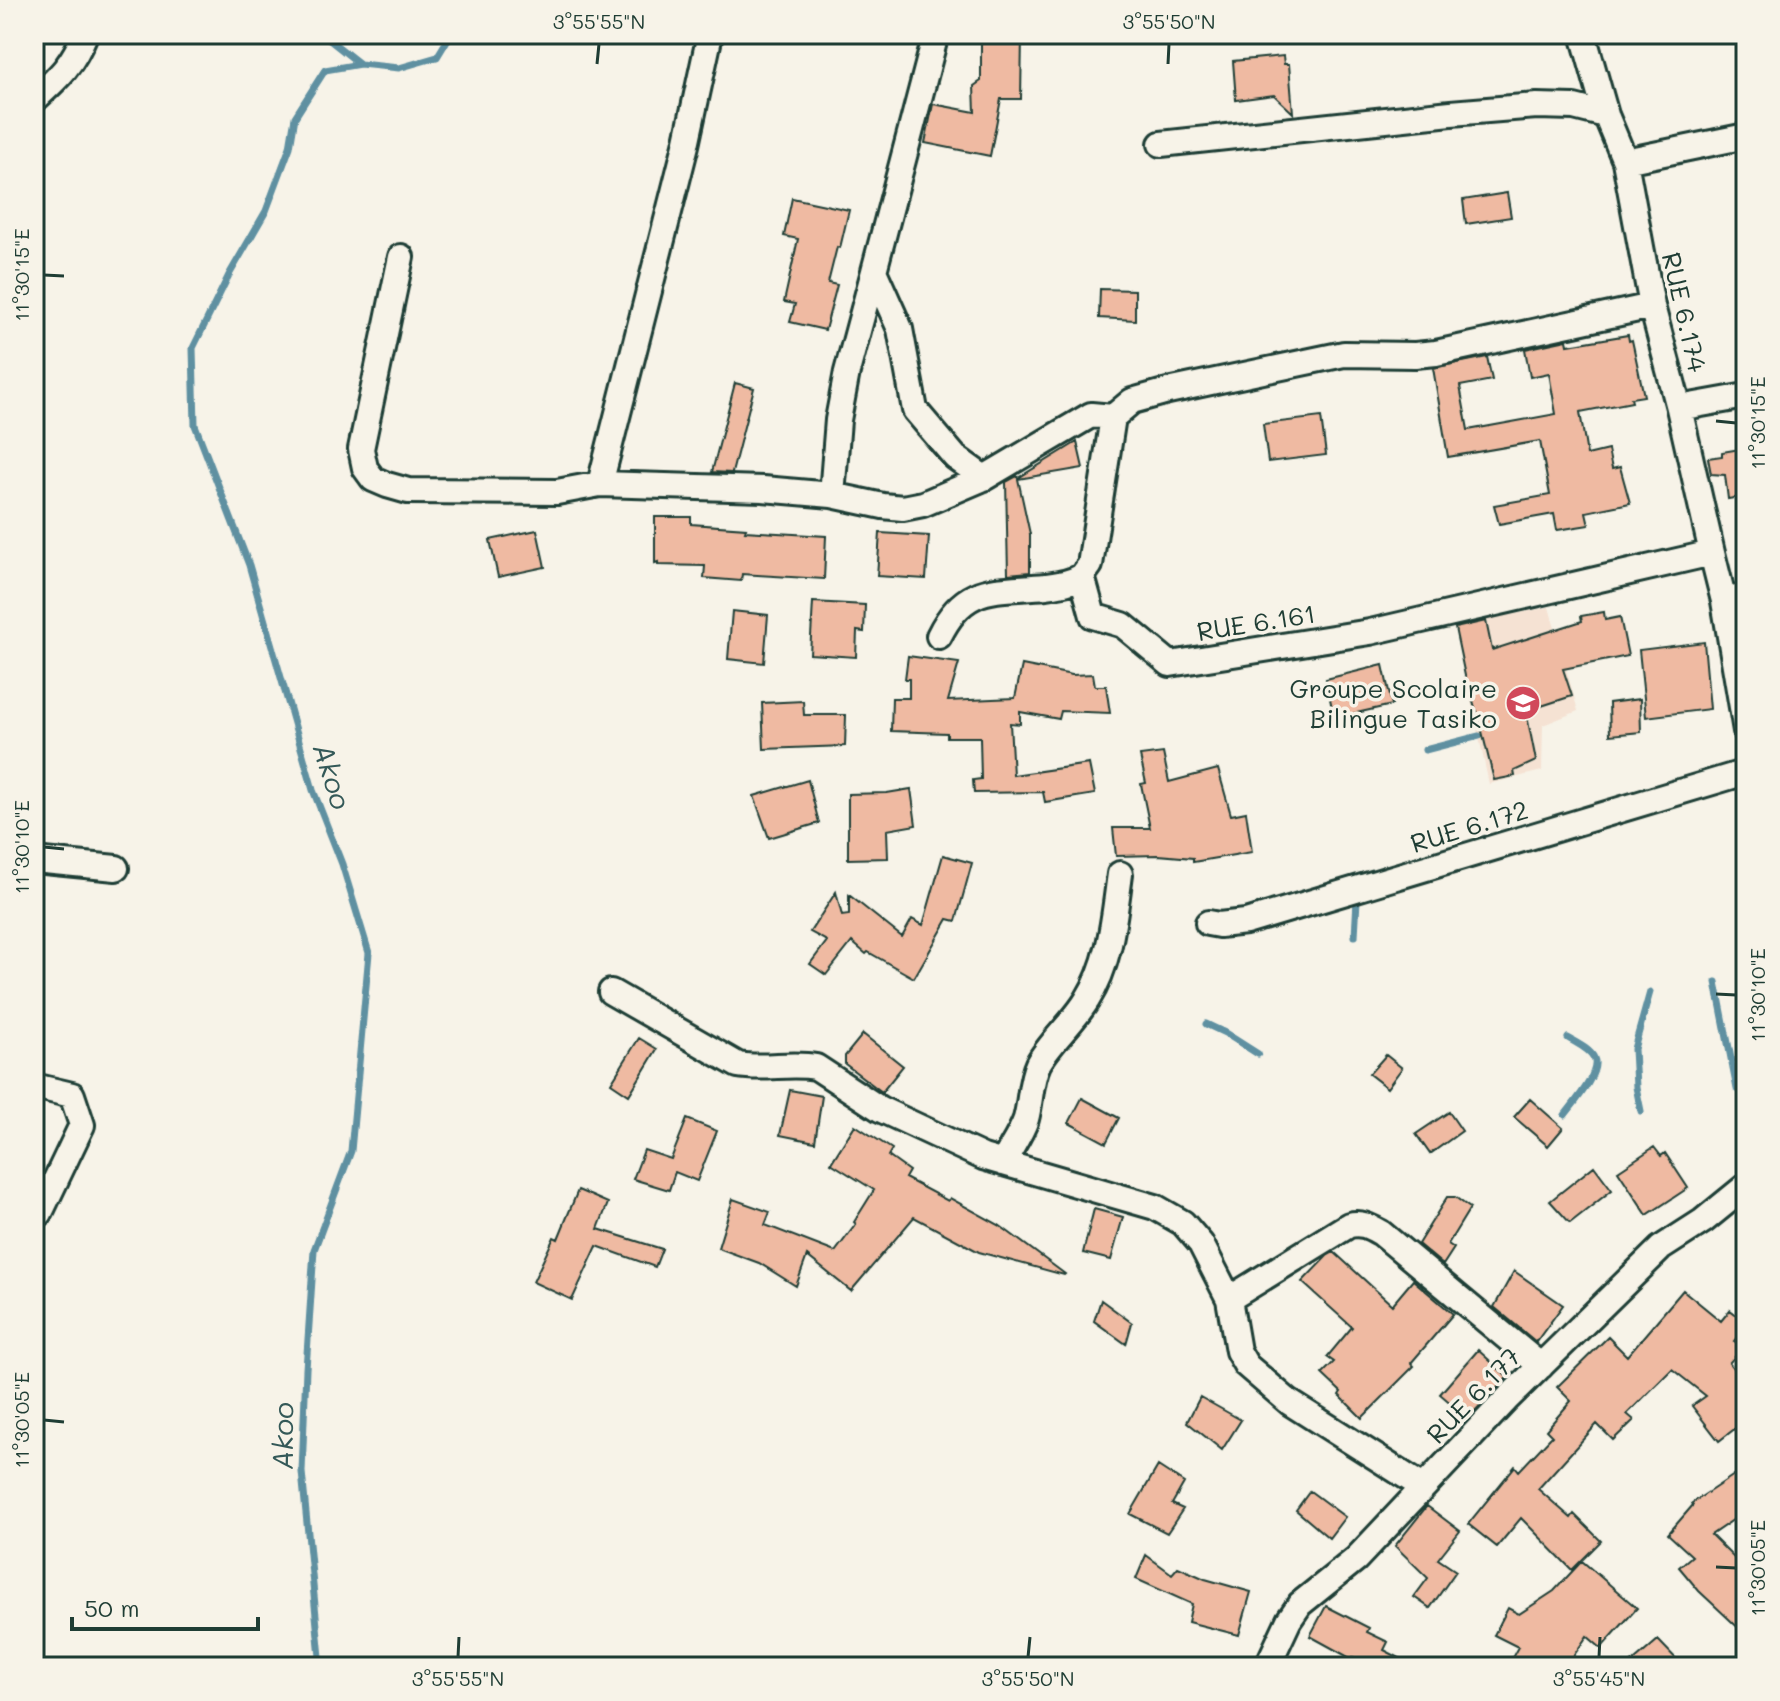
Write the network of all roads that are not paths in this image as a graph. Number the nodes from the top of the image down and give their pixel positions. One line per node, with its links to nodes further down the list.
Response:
1 (85, 34): 5 (street)
2 (710, 34): 17 (street)
3 (936, 34): 11 (street)
4 (1583, 34): 6 (street, RUE 6.174)
5 (34, 100)
6 (1606, 115): 8 (street); 9 (street, RUE 6.174)
7 (1746, 136): 9 (street)
8 (1161, 144)
9 (1625, 161): 12 (street, RUE 6.174)
10 (401, 257): 17 (street)
11 (874, 271): 16 (street); 18 (street)
12 (1652, 306): 14 (street, RUE 6.174); 15 (street)
13 (1746, 396): 14 (street, RUE 6.174)
14 (1679, 408): 19 (street)
15 (1113, 417): 16 (street); 20 (street)
16 (984, 478): 18 (street)
17 (600, 484): 18 (street)
18 (832, 495)
19 (1712, 553): 20 (street, RUE 6.161); 21 (street)
20 (1082, 576): 22 (street)
21 (1735, 598): 23 (street)
22 (939, 636)
23 (1746, 731)
24 (1746, 772): 28 (street, RUE 6.172)
25 (34, 860): 26 (street)
26 (116, 868)
27 (1120, 874): 31 (street)
28 (1208, 923)
29 (611, 992): 31 (street)
30 (34, 1086): 33 (street)
31 (1003, 1163): 34 (street)
32 (1746, 1186): 35 (street, RUE 6.177)
33 (34, 1218)
34 (1229, 1299): 35 (street); 36 (street)
35 (1541, 1366): 36 (street, RUE 6.177)
36 (1423, 1487): 37 (street, RUE 6.177)
37 (1267, 1667)

